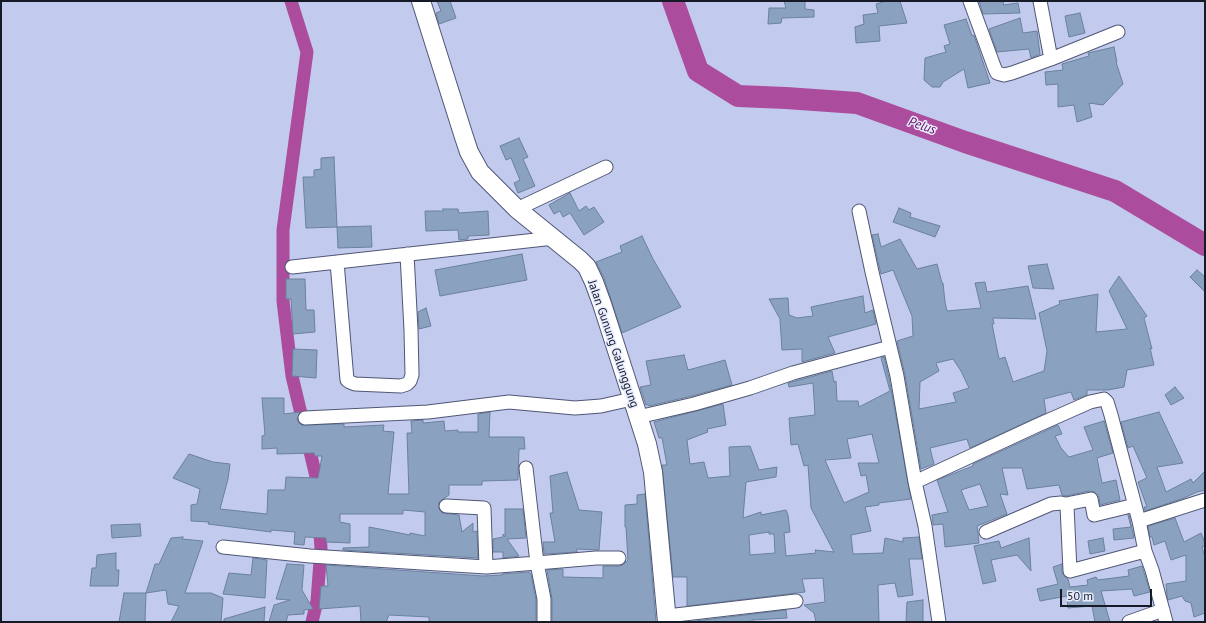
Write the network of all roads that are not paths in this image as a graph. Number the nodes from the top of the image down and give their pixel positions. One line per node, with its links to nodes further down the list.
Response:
1 (421, 1): 7 (street, Jalan Gunung Galunggung)
2 (970, 1): 5 (street)
3 (1040, 1): 5 (street)
4 (1118, 32): 5 (street)
5 (1051, 59)
6 (606, 167): 7 (street)
7 (517, 209): 9 (street, Jalan Gunung Galunggung)
8 (859, 211): 13 (street)
9 (554, 238): 10 (street); 14 (street, Jalan Gunung Galunggung)
10 (407, 254): 11 (street); 11 (street)
11 (336, 262): 12 (street)
12 (292, 267)
13 (890, 347): 15 (street); 18 (street)
14 (632, 399): 15 (street, Jalan Gunung Galunggung); 16 (street)
15 (638, 417): 32 (street, Jalan Gunung Galunggung)
16 (305, 418)
17 (526, 468): 28 (street)
18 (915, 482): 21 (street); 34 (street)
19 (1205, 500): 23 (street)
20 (1066, 504): 21 (street); 24 (street); 26 (street)
21 (1135, 505): 23 (street)
22 (446, 506): 29 (street)
23 (1139, 521): 26 (street)
24 (986, 532)
25 (223, 547): 29 (street)
26 (1145, 551): 31 (street)
27 (619, 558): 28 (street)
28 (537, 563): 29 (street); 33 (street)
29 (486, 566)
30 (796, 601): 32 (street)
31 (1164, 616): 35 (street)
32 (667, 619)
33 (544, 622)
34 (939, 622)
35 (1129, 622)

